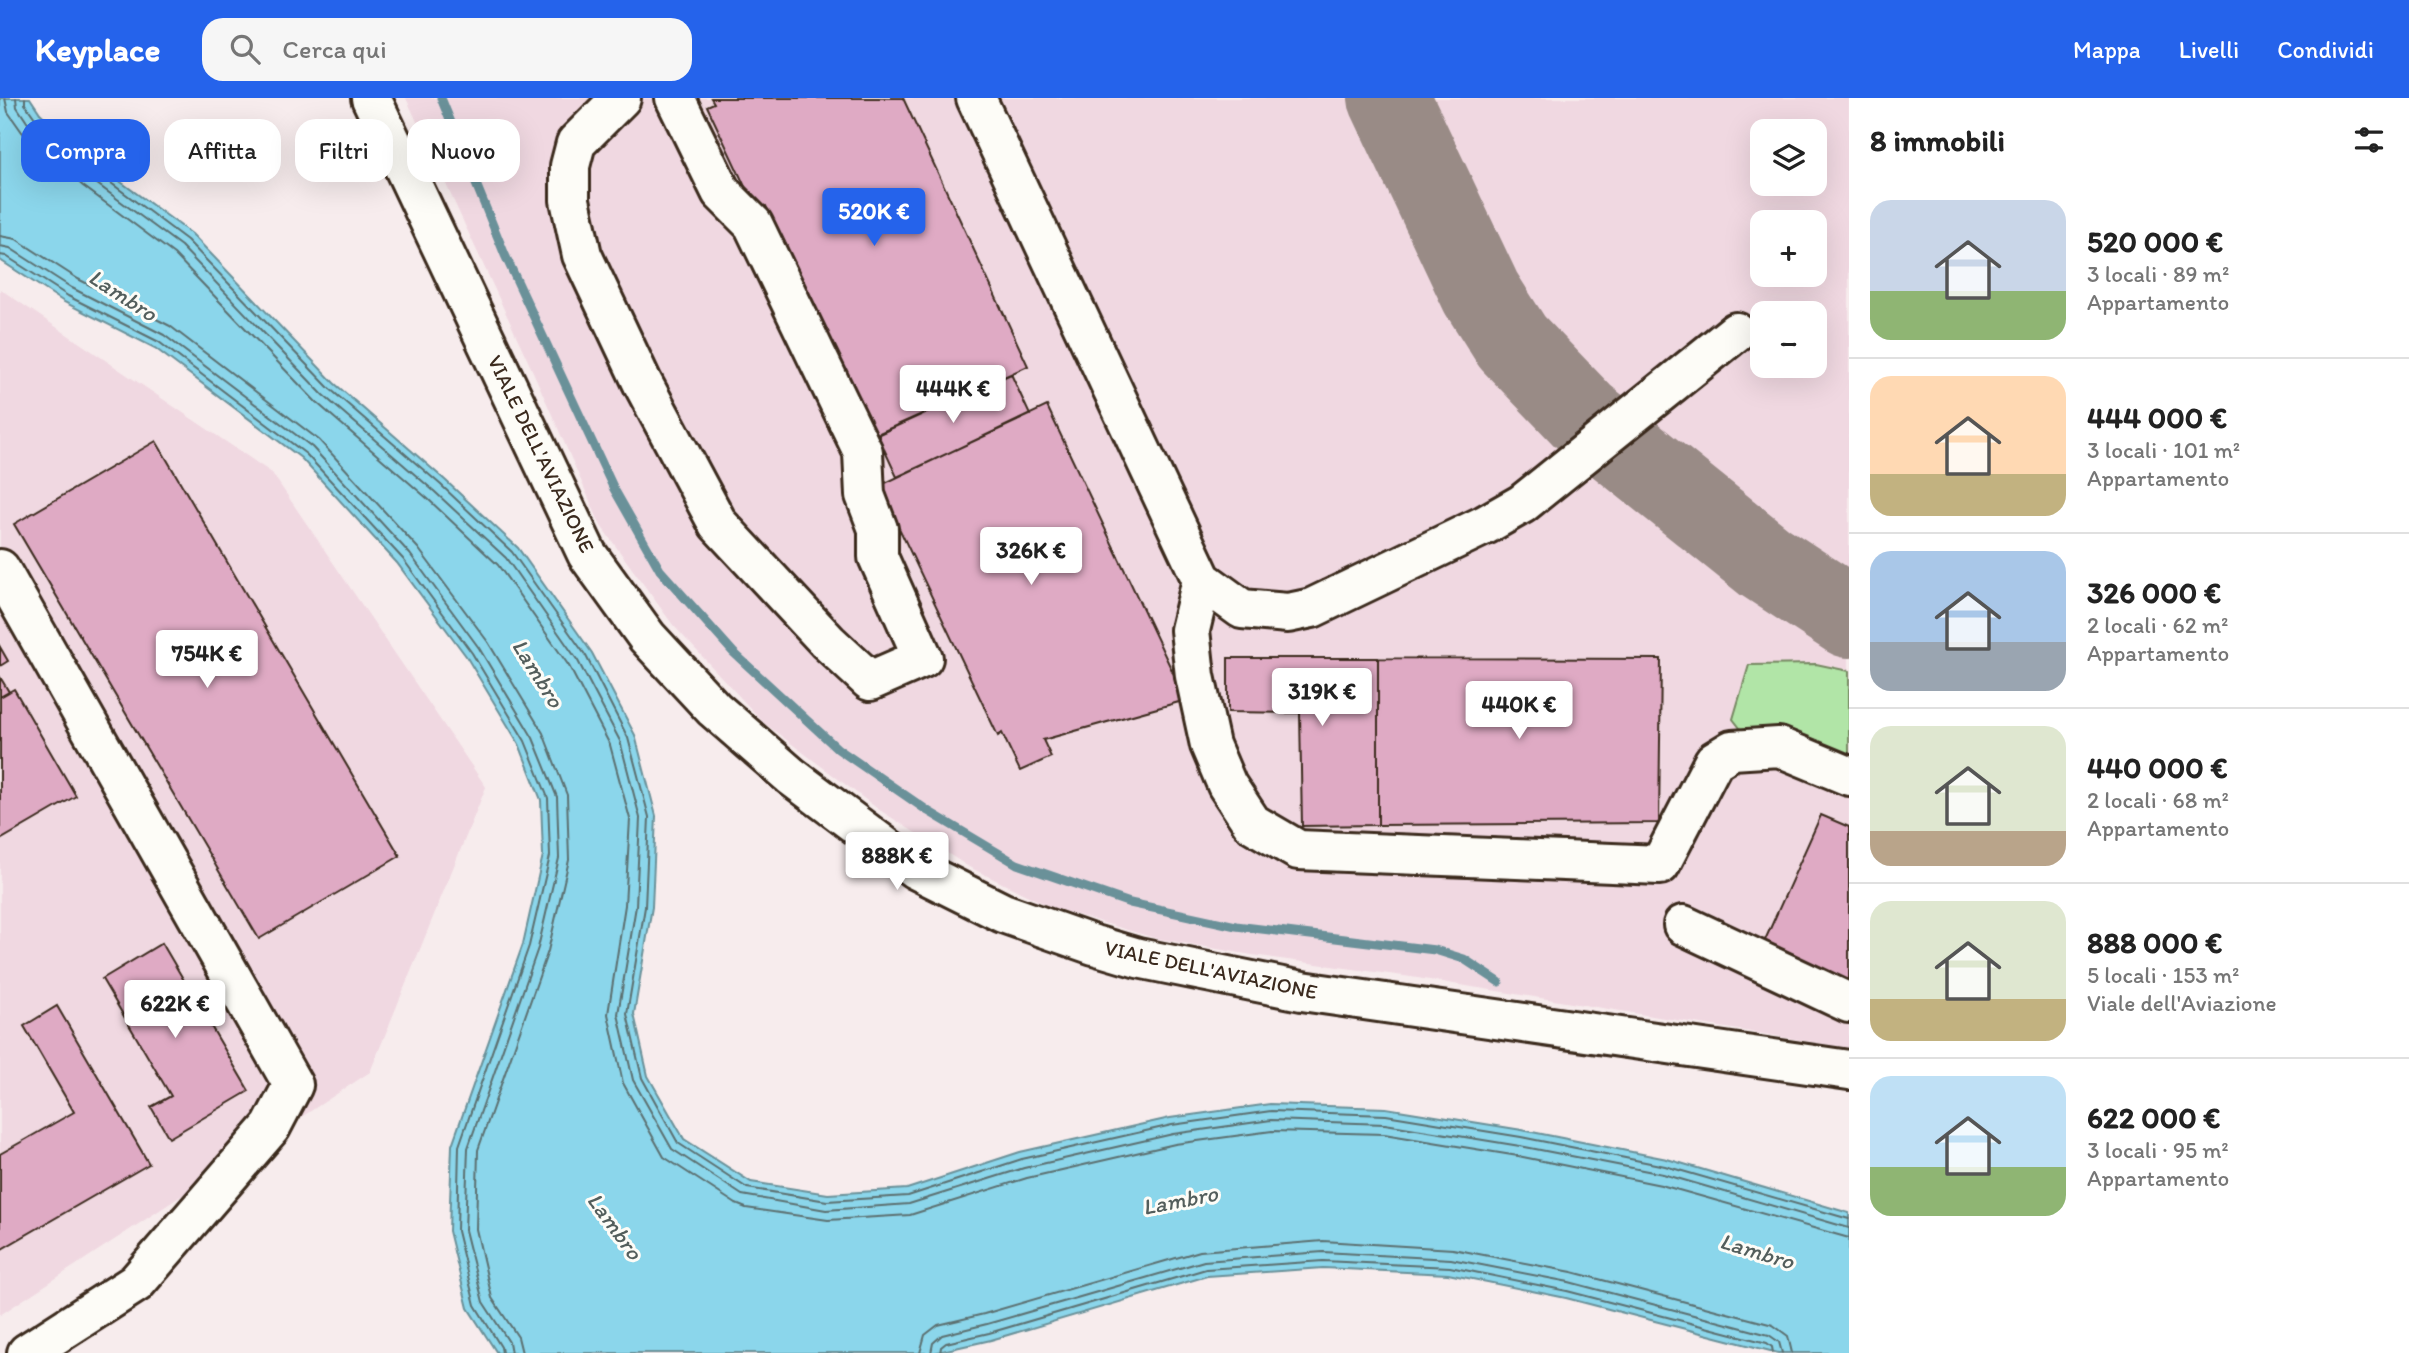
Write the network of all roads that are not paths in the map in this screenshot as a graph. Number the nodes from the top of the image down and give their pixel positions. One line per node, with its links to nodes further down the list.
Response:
1 (371, 98): 11 (street, VIALE DELL'AVIAZIONE)
2 (621, 98): 3 (street)
3 (675, 98)
4 (975, 98): 7 (street)
5 (1736, 332): 7 (street)
6 (0, 569): 12 (street)
7 (1202, 580): 8 (street)
8 (1849, 776)
9 (1683, 925): 10 (street)
10 (1849, 1003)
11 (1849, 1070)
12 (42, 1349)

